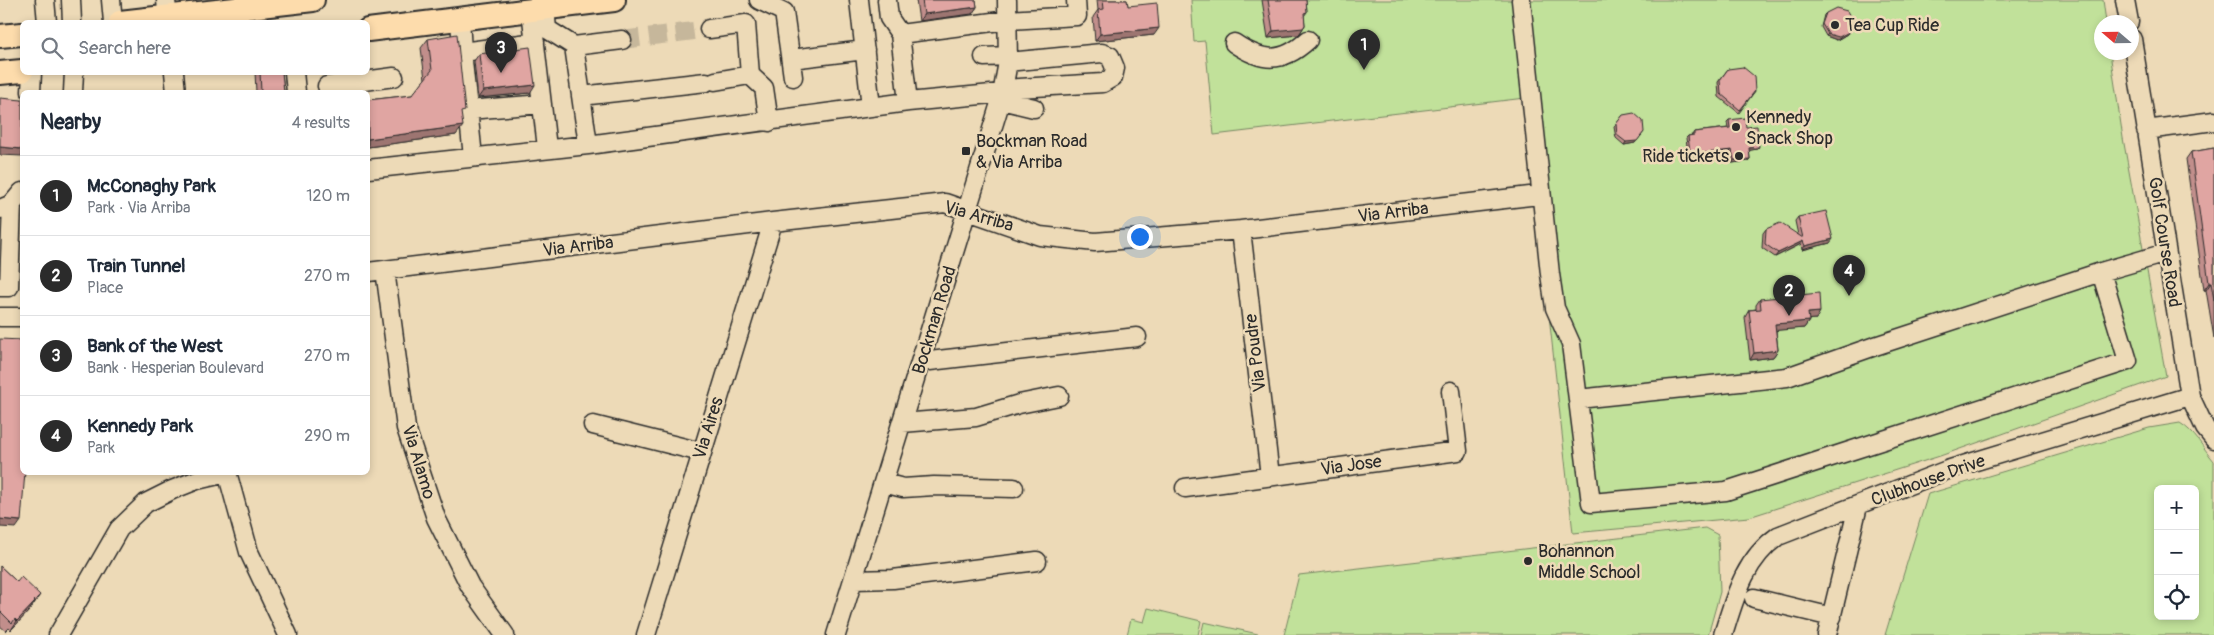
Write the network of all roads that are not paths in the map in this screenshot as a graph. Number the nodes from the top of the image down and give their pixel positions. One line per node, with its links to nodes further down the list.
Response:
1 (45, 0): 18 (street)
2 (71, 0): 19 (street)
3 (111, 0): 20 (street)
4 (307, 0): 15 (main road)
5 (483, 0): 23 (main road)
6 (614, 0): 14 (main road)
7 (759, 0): 37 (street)
8 (859, 0): 34 (street)
9 (887, 0): 27 (street)
10 (1007, 0): 22 (street, Bockman Road)
11 (1076, 0): 22 (street)
12 (1521, 0): 85 (street)
13 (2125, 0): 16 (street)
14 (542, 6): 17 (main road); 31 (street); 33 (street)
15 (167, 13): 21 (main road)
16 (2128, 15)
17 (460, 18): 23 (main road); 35 (street)
18 (48, 20)
19 (72, 20)
20 (113, 20)
21 (130, 20)
22 (1008, 20): 27 (street); 38 (street, Bockman Road)
23 (419, 23): 25 (main road)
24 (708, 29): 46 (street)
25 (370, 30)
26 (20, 34): 28 (main road)
27 (900, 34): 56 (street)
28 (0, 36)
29 (622, 40): 33 (street)
30 (1308, 40): 32 (street)
31 (535, 42): 35 (street); 57 (street)
32 (1234, 43)
33 (574, 46): 55 (street)
34 (866, 50): 37 (street); 58 (street)
35 (462, 52): 60 (street)
36 (984, 57): 38 (street)
37 (790, 59): 47 (street)
38 (1008, 59): 54 (street, Bockman Road); 54 (street)
39 (2135, 60): 63 (street, Golf Course Road)
40 (20, 71): 41 (main road)
41 (0, 74)
42 (32, 75): 50 (street)
43 (74, 75): 51 (street)
44 (174, 75): 52 (street)
45 (294, 75): 53 (street)
46 (750, 76): 55 (street); 62 (street)
47 (793, 77)
48 (394, 78): 49 (street)
49 (326, 84)
50 (31, 90)
51 (73, 90)
52 (176, 90)
53 (296, 90)
54 (1002, 94): 56 (street); 59 (street); 70 (street, Bockman Road)
55 (581, 96): 64 (street)
56 (908, 102): 58 (street)
57 (542, 104): 60 (street); 65 (street)
58 (871, 108): 62 (street)
59 (1034, 108)
60 (468, 110): 66 (street)
61 (2214, 121): 63 (street)
62 (769, 122): 64 (street)
63 (2146, 130): 73 (street, Golf Course Road)
64 (588, 145): 65 (street)
65 (547, 148): 66 (street)
66 (473, 157): 67 (street)
67 (370, 169)
68 (1530, 196): 72 (street, Via Arriba)
69 (11, 202): 77 (street)
70 (968, 210): 71 (street, Via Arriba); 72 (street, Via Arriba); 81 (street, Bockman Road)
71 (773, 222): 74 (street, Via Arriba); 89 (street, Via Aires)
72 (1241, 230): 92 (street, Via Poudre)
73 (2166, 253): 76 (street); 84 (street, Golf Course Road)
74 (385, 270): 75 (street, Via Arriba); 103 (street, Via Alamo)
75 (370, 272)
76 (2101, 272): 85 (street); 85 (street)
77 (0, 287)
78 (0, 317): 79 (street)
79 (20, 317)
80 (1136, 337): 81 (street)
81 (921, 362): 87 (street, Bockman Road)
82 (1451, 391): 92 (street, Via Jose)
83 (1059, 396): 87 (street)
84 (2190, 396): 88 (street, Golf Course Road); 96 (street, Clubhouse Drive)
85 (1578, 398)
86 (593, 424): 89 (street)
87 (902, 424): 93 (street, Bockman Road)
88 (2214, 439)
89 (701, 452): 104 (street, Via Aires)
90 (218, 475): 101 (street)
91 (228, 475): 102 (street)
92 (1270, 476): 95 (street, Via Jose)
93 (884, 484): 94 (street); 98 (street, Bockman Road)
94 (1014, 488)
95 (1184, 488)
96 (1858, 506): 100 (street); 106 (street, Clubhouse Drive)
97 (1037, 561): 98 (street)
98 (854, 580): 105 (street, Bockman Road)
99 (1754, 598): 100 (street)
100 (1832, 618): 107 (street)
101 (58, 635)
102 (288, 635)
103 (505, 635)
104 (646, 635)
105 (836, 635)
106 (1724, 635)
107 (1827, 635)

